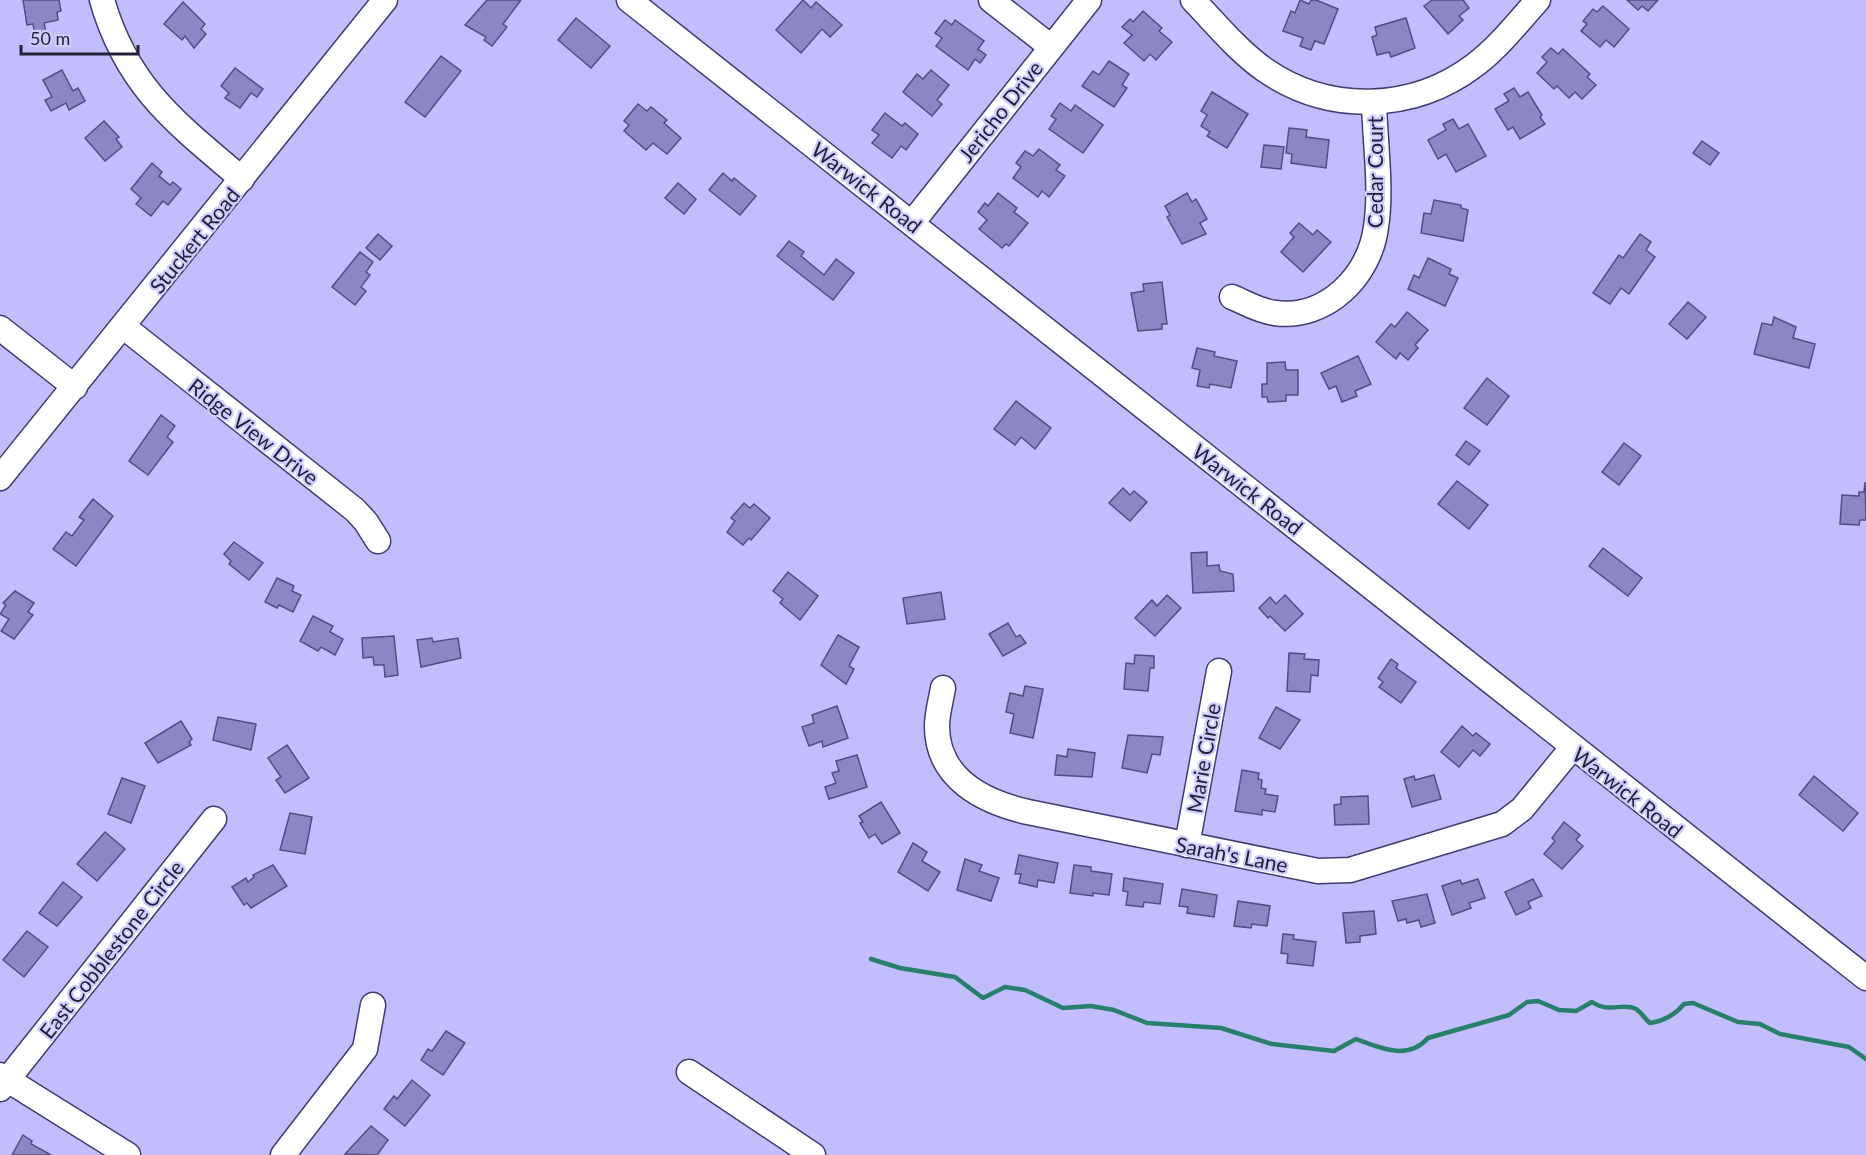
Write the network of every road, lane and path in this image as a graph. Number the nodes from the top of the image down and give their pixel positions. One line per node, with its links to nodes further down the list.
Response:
1 (102, 0): 10 (street)
2 (385, 0): 10 (street, Stuckert Road)
3 (629, 0): 11 (street, Warwick Road)
4 (991, 0): 8 (street)
5 (1089, 0): 8 (street, Jericho Drive)
6 (1193, 0): 9 (street)
7 (1539, 0): 9 (street)
8 (1051, 47): 11 (street, Jericho Drive)
9 (1374, 103): 12 (street, Cedar Court)
10 (242, 179): 13 (street, Stuckert Road)
11 (912, 223): 20 (street, Warwick Road)
12 (1232, 297)
13 (124, 327): 15 (street, Stuckert Road); 17 (street, Ridge View Drive)
14 (0, 328): 15 (street)
15 (75, 387): 16 (street, Stuckert Road)
16 (0, 478)
17 (378, 541)
18 (1219, 671): 22 (street, Marie Circle)
19 (943, 688): 22 (street, Sarah's Lane)
20 (1572, 748): 22 (street, Sarah's Lane); 23 (street, Warwick Road)
21 (214, 819): 26 (street, East Cobblestone Circle)
22 (1187, 844)
23 (1866, 978)
24 (373, 1005): 28 (street)
25 (689, 1072): 29 (street)
26 (2, 1081): 27 (street)
27 (128, 1155)
28 (283, 1155)
29 (813, 1155)

